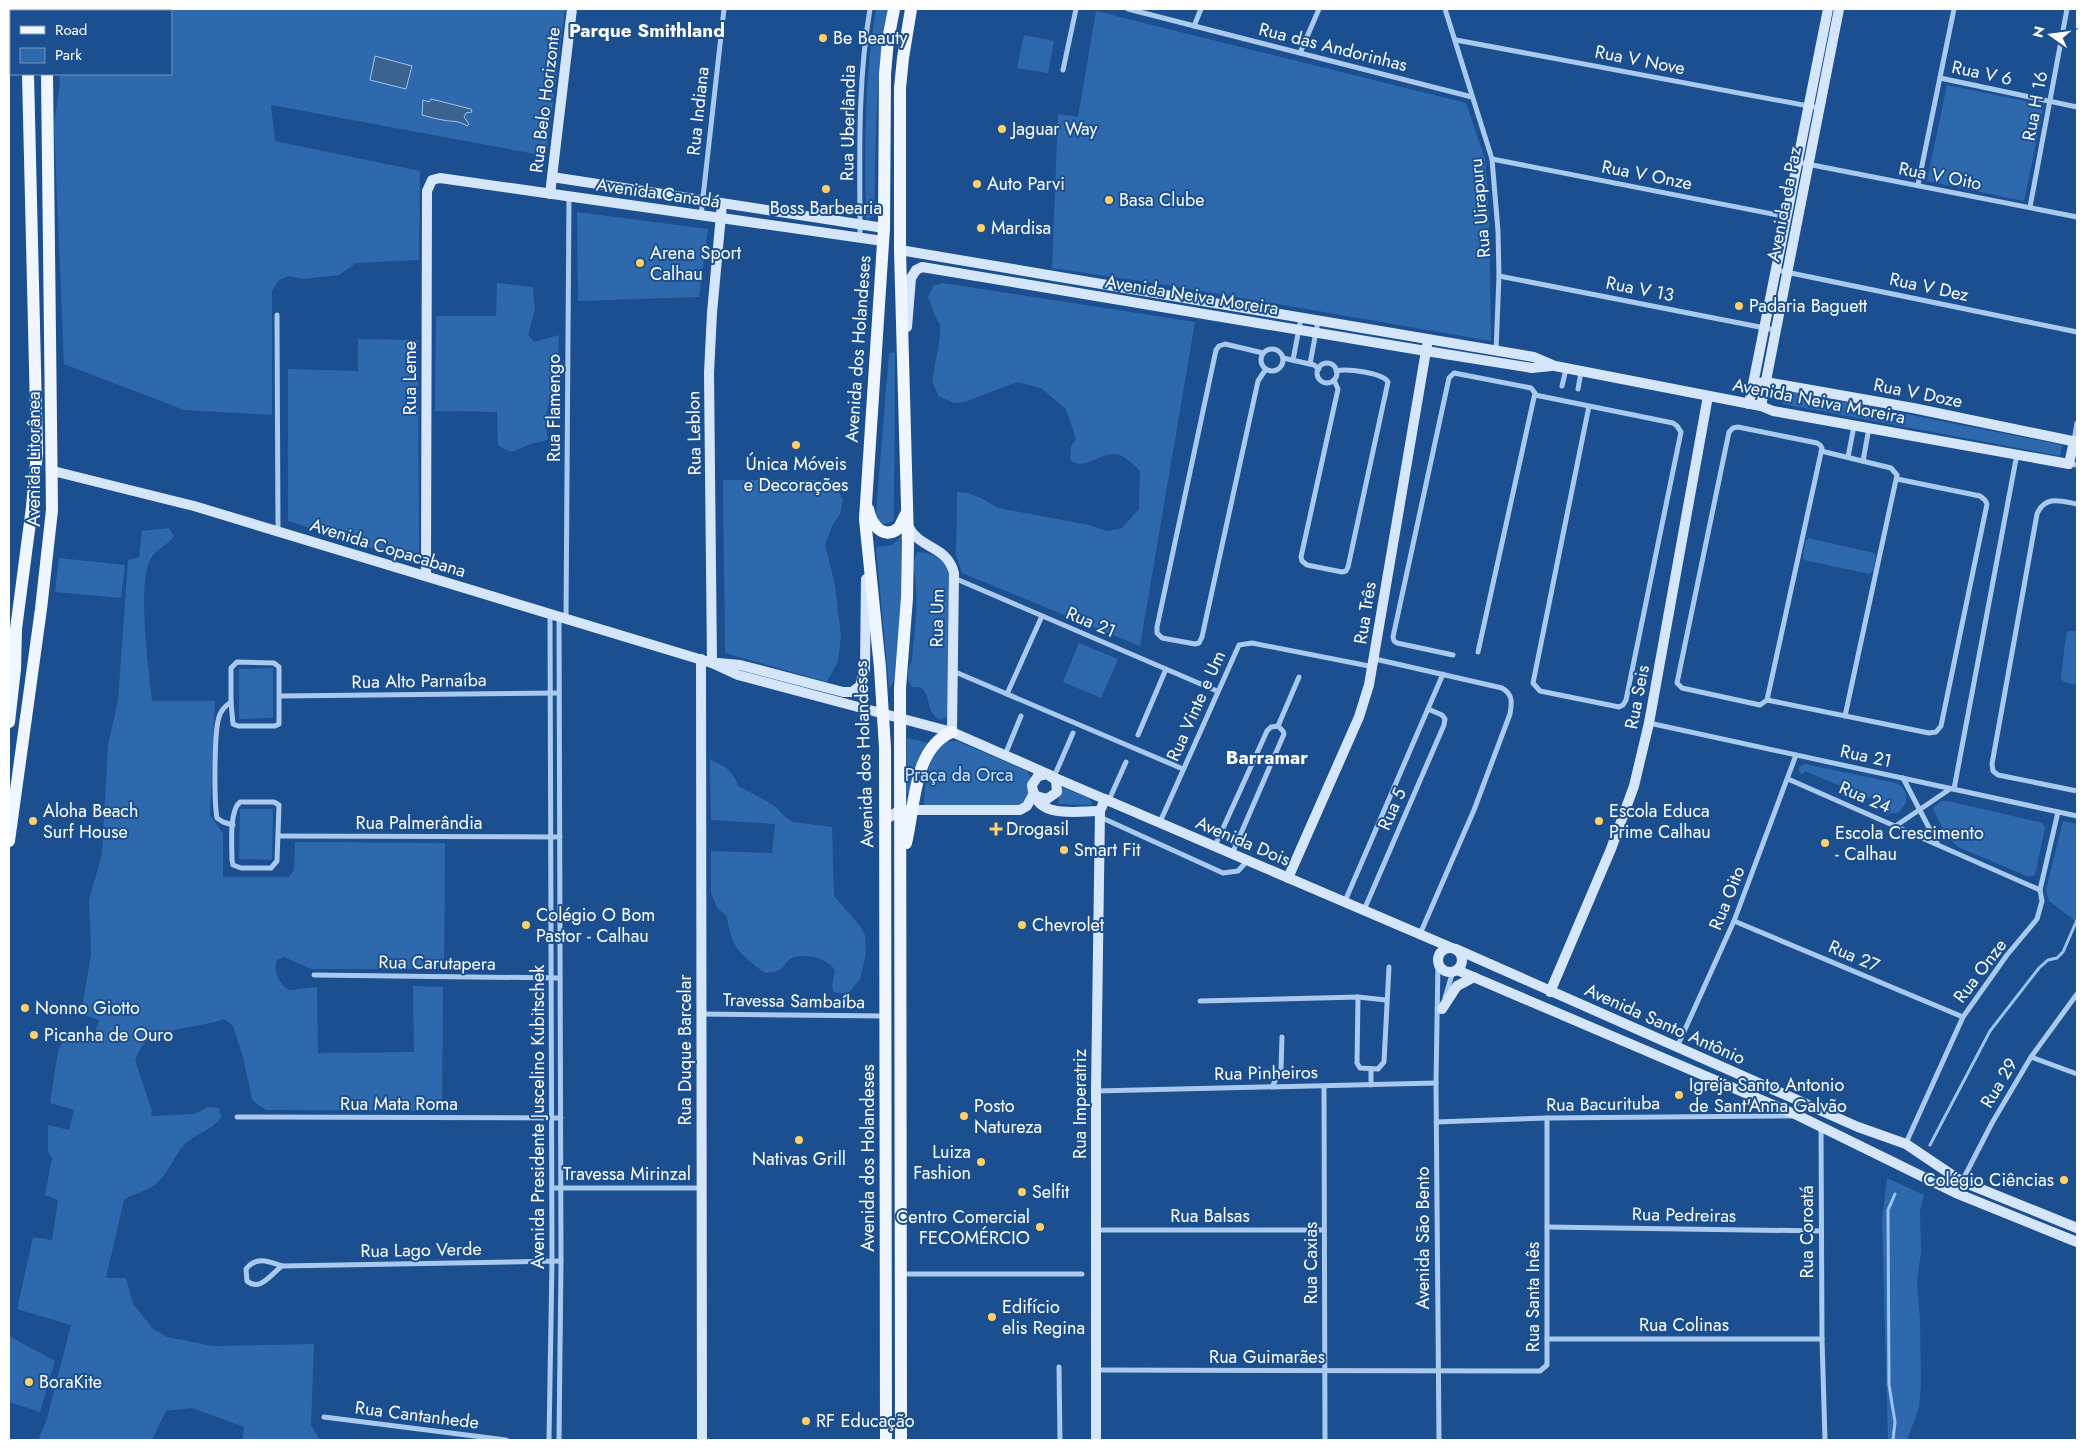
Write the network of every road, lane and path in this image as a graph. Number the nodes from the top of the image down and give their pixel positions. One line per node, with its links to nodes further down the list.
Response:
1 (572, 9): 32 (street, Rua Belo Horizonte)
2 (724, 9): 37 (street, Rua Indiana)
3 (870, 9): 45 (street, Rua Uberlândia)
4 (894, 9): 46 (main road, Avenida dos Holandeses)
5 (911, 9): 48 (main road, Avenida dos Holandeses)
6 (1076, 9): 18 (street)
7 (1128, 9): 15 (street, Rua das Andorinhas)
8 (1201, 9): 15 (street)
9 (1319, 9): 17 (street)
10 (1446, 9): 16 (street, Rua Uirapuru)
11 (1828, 9): 25 (street, Avenida da Paz)
12 (1839, 9): 27 (street, Avenida da Paz)
13 (1954, 9): 21 (street)
14 (2067, 9): 24 (street, Rua H 16)
15 (1194, 26): 17 (street, Rua das Andorinhas)
16 (1456, 40): 23 (street, Rua Uirapuru); 25 (street, Rua V Nove)
17 (1300, 53): 23 (street, Rua das Andorinhas)
18 (1063, 70)
19 (28, 75): 22 (main road, Avenida Litorânea)
20 (47, 75): 28 (main road, Avenida Litorânea)
21 (1940, 78): 24 (street, Rua V 6); 34 (street)
22 (30, 93): 28 (main road); 101 (main road, Avenida Litorânea)
23 (1472, 97): 29 (street, Rua Uirapuru)
24 (2050, 102): 26 (street, Rua V 6); 39 (street, Rua H 16)
25 (1808, 106): 27 (street, Rua V Nove); 30 (street, Avenida da Paz)
26 (2077, 107)
27 (1819, 108): 31 (street, Avenida da Paz)
28 (49, 131): 93 (main road, Avenida Litorânea)
29 (1492, 159): 41 (street, Rua V Onze); 51 (street, Rua Uirapuru)
30 (1797, 162): 31 (street, Rua V Oito); 41 (street, Avenida da Paz)
31 (1808, 164): 34 (street, Rua V Oito); 44 (street, Avenida da Paz)
32 (552, 177): 35 (street, Rua Belo Horizonte); 37 (street, Avenida Canadá)
33 (430, 182): 35 (street, Avenida Canadá); 102 (street, Rua Leme)
34 (1918, 185): 39 (street, Rua V Oito)
35 (550, 194): 36 (street, Avenida Canadá)
36 (569, 197): 40 (street, Avenida Canadá); 105 (street, Rua Flamengo)
37 (702, 200): 38 (street, Avenida Canadá); 40 (street, Rua Indiana)
38 (722, 204): 43 (street, Rua Leblon); 45 (street, Avenida Canadá)
39 (2030, 207): 42 (street, Rua V Oito)
40 (701, 215): 43 (street, Avenida Canadá)
41 (1786, 216): 44 (street, Rua V Onze); 49 (street, Avenida da Paz)
42 (2077, 217)
43 (720, 218): 47 (street, Avenida Canadá); 110 (street, Rua Leblon)
44 (1798, 218): 50 (street, Avenida da Paz)
45 (860, 226): 46 (street, Avenida Canadá); 47 (street, Rua Uberlândia)
46 (883, 235): 47 (street, Avenida Canadá); 95 (main road, Avenida dos Holandeses)
47 (860, 238)
48 (900, 250): 53 (street, Avenida Neiva Moreira); 65 (main road, Avenida dos Holandeses)
49 (1776, 270): 50 (street, Rua V Dez); 55 (street, Avenida da Paz)
50 (1787, 272): 57 (street, Avenida da Paz); 59 (street, Rua V Dez)
51 (1499, 276): 55 (street, Rua V 13); 62 (street, Rua Uirapuru)
52 (277, 315): 99 (street)
53 (1302, 318): 54 (street, Avenida Neiva Moreira); 56 (street)
54 (1318, 321): 58 (street); 60 (street, Avenida Neiva Moreira)
55 (1764, 328): 57 (street, Rua V 13); 76 (street, Avenida da Paz)
56 (1299, 329): 58 (street, Avenida Neiva Moreira); 65 (street, Avenida Neiva Moreira); 66 (street)
57 (1776, 330): 75 (street, Avenida da Paz)
58 (1316, 332): 61 (street, Avenida Neiva Moreira); 67 (street)
59 (2077, 332)
60 (1428, 339): 61 (street, Rua Três); 62 (street, Avenida Neiva Moreira)
61 (1426, 351): 68 (street, Avenida Neiva Moreira); 111 (street, Rua Três)
62 (1496, 351): 68 (street, Avenida Neiva Moreira)
63 (1263, 353): 64 (street); 70 (street); 70 (street)
64 (1282, 358): 66 (street); 70 (street)
65 (904, 360): 96 (main road, Avenida dos Holandeses)
66 (1293, 360): 67 (street)
67 (1310, 364): 69 (street)
68 (1555, 366): 71 (street, Avenida Neiva Moreira)
69 (1319, 368): 72 (street); 74 (street)
70 (1266, 369)
71 (1566, 369): 73 (street, Avenida Neiva Moreira); 77 (street)
72 (1336, 370): 74 (street); 74 (street)
73 (1581, 372): 78 (street); 80 (street, Avenida Neiva Moreira)
74 (1334, 380)
75 (1766, 382): 76 (street, Rua V Doze); 83 (street, Avenida da Paz); 87 (street, Rua V Doze)
76 (1753, 385): 81 (street, Avenida da Paz)
77 (1562, 386)
78 (1578, 389)
79 (1535, 395): 82 (street); 107 (street); 108 (street)
80 (1708, 396): 81 (street, Avenida Neiva Moreira); 130 (street, Rua Seis)
81 (1749, 404): 83 (street, Avenida Neiva Moreira)
82 (1588, 406): 82 (street)
83 (1761, 406): 85 (street, Avenida Neiva Moreira)
84 (2077, 423): 87 (street)
85 (1854, 425): 86 (street, Avenida Neiva Moreira); 90 (street)
86 (1870, 428): 89 (street, Avenida Neiva Moreira); 91 (street)
87 (2076, 442): 92 (street)
88 (1821, 451): 90 (street); 122 (street); 122 (street)
89 (2017, 454): 92 (street, Avenida Neiva Moreira); 144 (street)
90 (1848, 458): 91 (street)
91 (1863, 461): 94 (street)
92 (2073, 465)
93 (53, 471): 99 (street, Avenida Copacabana); 104 (main road, Avenida Litorânea)
94 (1897, 478): 127 (street); 127 (street)
95 (866, 497): 96 (main road); 100 (main road, Avenida dos Holandeses)
96 (908, 504): 98 (main road, Avenida dos Holandeses)
97 (2077, 504): 145 (street)
98 (908, 526): 103 (street, Rua Um); 116 (main road, Avenida dos Holandeses)
99 (278, 531): 102 (street, Avenida Copacabana)
100 (867, 551): 110 (street, Avenida Copacabana); 125 (main road, Avenida dos Holandeses)
101 (26, 552): 104 (main road); 129 (main road, Avenida Litorânea)
102 (426, 576): 105 (street, Avenida Copacabana)
103 (954, 578): 106 (street, Rua 21); 113 (street, Rua Um)
104 (41, 609): 160 (main road, Avenida Litorânea)
105 (558, 616): 109 (street, Avenida Copacabana); 118 (street, Avenida Presidente Juscelino Kubitschek); 119 (street, Avenida Presidente Juscelino Kubitschek)
106 (1042, 616): 112 (street, Rua 21); 120 (street)
107 (1478, 652)
108 (1453, 655)
109 (701, 660): 110 (street, Avenida Copacabana); 185 (street, Rua Duque Barcelar)
110 (712, 663): 125 (street, Avenida Copacabana)
111 (1374, 663): 114 (street); 117 (street, Rua Vinte e Um); 165 (street, Rua Três)
112 (1166, 669): 117 (street, Rua 21); 134 (street)
113 (953, 671): 120 (street); 132 (street, Rua Um)
114 (1443, 674): 124 (street); 170 (street)
115 (1299, 677): 131 (street)
116 (900, 688): 125 (main road); 128 (main road, Avenida dos Holandeses)
117 (1217, 691): 139 (street, Rua Vinte e Um)
118 (550, 693): 119 (street, Rua Alto Parnaíba); 121 (street, Rua Alto Parnaíba); 159 (street, Avenida Presidente Juscelino Kubitschek)
119 (559, 693): 158 (street, Avenida Presidente Juscelino Kubitschek)
120 (1007, 694): 139 (street)
121 (280, 696): 123 (street); 123 (street)
122 (1768, 700): 127 (street)
123 (231, 702): 155 (street)
124 (1428, 709): 167 (street); 168 (street, Rua 5)
125 (884, 714): 128 (street, Avenida Copacabana); 153 (main road, Avenida dos Holandeses)
126 (1021, 716): 135 (street)
127 (1845, 716)
128 (900, 718): 132 (street, Avenida Dois); 148 (main road, Avenida dos Holandeses)
129 (9, 722)
130 (1649, 723): 136 (street, Rua 21); 179 (street, Rua Seis)
131 (1278, 726): 162 (street); 163 (street)
132 (952, 732): 135 (street, Avenida Dois); 148 (main road)
133 (1073, 733): 140 (street)
134 (1138, 735)
135 (1005, 755): 138 (street, Avenida Dois)
136 (1796, 755): 142 (street, Rua 21); 143 (street, Rua Oito)
137 (1126, 762): 147 (street)
138 (1030, 766): 140 (street, Avenida Dois); 141 (street)
139 (1183, 769): 154 (street, Rua Vinte e Um)
140 (1052, 776): 141 (street); 146 (street); 147 (street, Avenida Dois)
141 (1035, 778): 146 (street)
142 (1903, 778): 144 (street, Rua 21); 149 (street)
143 (1788, 779): 156 (street, Rua 24); 169 (street, Rua Oito)
144 (1952, 789): 149 (street); 150 (street, Rua 21)
145 (2077, 790)
146 (1035, 794): 148 (street); 151 (street)
147 (1107, 799): 151 (street, Rua Imperatriz); 154 (street, Avenida Dois)
148 (907, 810): 153 (street); 221 (main road, Avenida dos Holandeses)
149 (1920, 810): 156 (street); 161 (street)
150 (2058, 812): 152 (street, Rua 21); 166 (street, Rua Onze)
151 (1100, 814): 164 (street); 198 (street, Rua Imperatriz)
152 (2077, 816)
153 (885, 820): 186 (main road, Avenida dos Holandeses)
154 (1160, 822): 162 (street, Avenida Dois)
155 (233, 825): 157 (street); 157 (street)
156 (1897, 826): 161 (street, Rua 24)
157 (279, 836): 159 (street, Rua Palmerândia)
158 (560, 837): 159 (street, Rua Palmerândia); 178 (street, Avenida Presidente Juscelino Kubitschek)
159 (551, 838): 177 (street, Avenida Presidente Juscelino Kubitschek)
160 (9, 842)
161 (1937, 844): 166 (street, Rua 24)
162 (1215, 846): 163 (street, Avenida Dois)
163 (1232, 854): 164 (street, Avenida Dois)
164 (1248, 860): 165 (street, Avenida Dois)
165 (1288, 878): 167 (street, Avenida Dois)
166 (2040, 890): 187 (street, Rua Onze)
167 (1344, 902): 168 (street, Avenida Dois)
168 (1364, 910): 170 (street, Avenida Dois)
169 (1734, 921): 187 (street, Rua 27); 190 (street, Rua Oito)
170 (1420, 935): 171 (street, Avenida Dois); 172 (street, Avenida Dois)
171 (1454, 948): 172 (street); 174 (street); 179 (street, Avenida Santo Antônio)
172 (1438, 960): 174 (street); 188 (street, Avenida São Bento)
173 (1389, 967): 182 (street)
174 (1455, 971): 176 (street, Avenida Santo Antônio); 184 (street, Avenida São Bento)
175 (314, 976): 177 (street, Rua Carutapera)
176 (1474, 977): 184 (street); 199 (street, Avenida Santo Antônio)
177 (551, 978): 178 (street, Rua Carutapera); 201 (street, Avenida Presidente Juscelino Kubitschek)
178 (560, 978): 202 (street, Avenida Presidente Juscelino Kubitschek)
179 (1550, 992): 190 (street, Avenida Santo Antônio)
180 (2077, 994): 191 (street, Rua 29)
181 (1358, 998): 182 (street); 183 (street); 192 (street)
182 (1386, 1000): 192 (street)
183 (1200, 1001)
184 (1442, 1009): 188 (street, Avenida São Bento)
185 (701, 1014): 186 (street, Travessa Sambaíba); 210 (street, Rua Duque Barcelar)
186 (885, 1016): 234 (main road, Avenida dos Holandeses)
187 (1963, 1017): 206 (street, Rua Onze)
188 (1437, 1036): 194 (street, Avenida São Bento)
189 (1282, 1037): 197 (street)
190 (1677, 1047): 206 (street, Avenida Santo Antônio)
191 (2031, 1057): 193 (street); 207 (street, Rua 29)
192 (1371, 1069): 195 (street)
193 (2077, 1074)
194 (1436, 1083): 195 (street, Rua Pinheiros); 204 (street, Avenida São Bento)
195 (1371, 1085): 196 (street, Rua Pinheiros)
196 (1324, 1086): 197 (street, Rua Pinheiros); 215 (street, Rua Caxias)
197 (1272, 1087): 198 (street, Rua Pinheiros)
198 (1096, 1091): 214 (street, Rua Imperatriz)
199 (1799, 1116): 203 (street, Rua Bacurituba); 205 (street, Avenida Santo Antônio)
200 (237, 1117): 201 (street, Rua Mata Roma)
201 (552, 1118): 202 (street, Rua Mata Roma); 208 (street, Avenida Presidente Juscelino Kubitschek)
202 (561, 1118): 209 (street, Avenida Presidente Juscelino Kubitschek)
203 (1546, 1118): 204 (street, Rua Bacurituba); 212 (street, Rua Santa Inês)
204 (1436, 1122): 228 (street, Avenida São Bento)
205 (1821, 1126): 211 (street, Avenida Santo Antônio); 216 (street, Rua Coroatá)
206 (1906, 1144): 207 (street, Avenida Santo Antônio)
207 (1961, 1181): 211 (street, Rua 29); 213 (street, Avenida Santo Antônio)
208 (552, 1188): 209 (street, Travessa Mirinzal); 218 (street, Avenida Presidente Juscelino Kubitschek)
209 (561, 1188): 210 (street, Travessa Mirinzal); 219 (street, Avenida Presidente Juscelino Kubitschek)
210 (702, 1188): 233 (street, Rua Duque Barcelar)
211 (1956, 1194): 217 (street, Avenida Santo Antônio)
212 (1546, 1227): 216 (street, Rua Pedreiras); 224 (street, Rua Santa Inês)
213 (2077, 1228)
214 (1096, 1230): 215 (street, Rua Balsas); 226 (street, Rua Imperatriz)
215 (1324, 1230): 227 (street, Rua Caxias)
216 (1821, 1230): 223 (street, Rua Coroatá)
217 (2077, 1242)
218 (552, 1261): 219 (street, Rua Lago Verde); 220 (street, Rua Lago Verde); 231 (street, Avenida Presidente Juscelino Kubitschek)
219 (562, 1261): 232 (street, Avenida Presidente Juscelino Kubitschek)
220 (282, 1266): 220 (street, Rua Lago Verde)
221 (901, 1274): 222 (street); 235 (main road, Avenida dos Holandeses)
222 (1082, 1274)
223 (1822, 1339): 224 (street, Rua Colinas); 240 (street, Rua Coroatá)
224 (1546, 1340): 228 (street, Rua Santa Inês)
225 (1059, 1367): 236 (street)
226 (1096, 1370): 227 (street, Rua Guimarães); 237 (street, Rua Imperatriz)
227 (1325, 1371): 228 (street, Rua Guimarães); 238 (street, Rua Caxias)
228 (1438, 1371): 239 (street, Avenida São Bento)
229 (324, 1417): 230 (street, Rua Cantanhede)
230 (506, 1440)
231 (549, 1440)
232 (559, 1440)
233 (702, 1440)
234 (886, 1440)
235 (902, 1440)
236 (1060, 1440)
237 (1096, 1440)
238 (1325, 1440)
239 (1438, 1440)
240 (1825, 1440)

